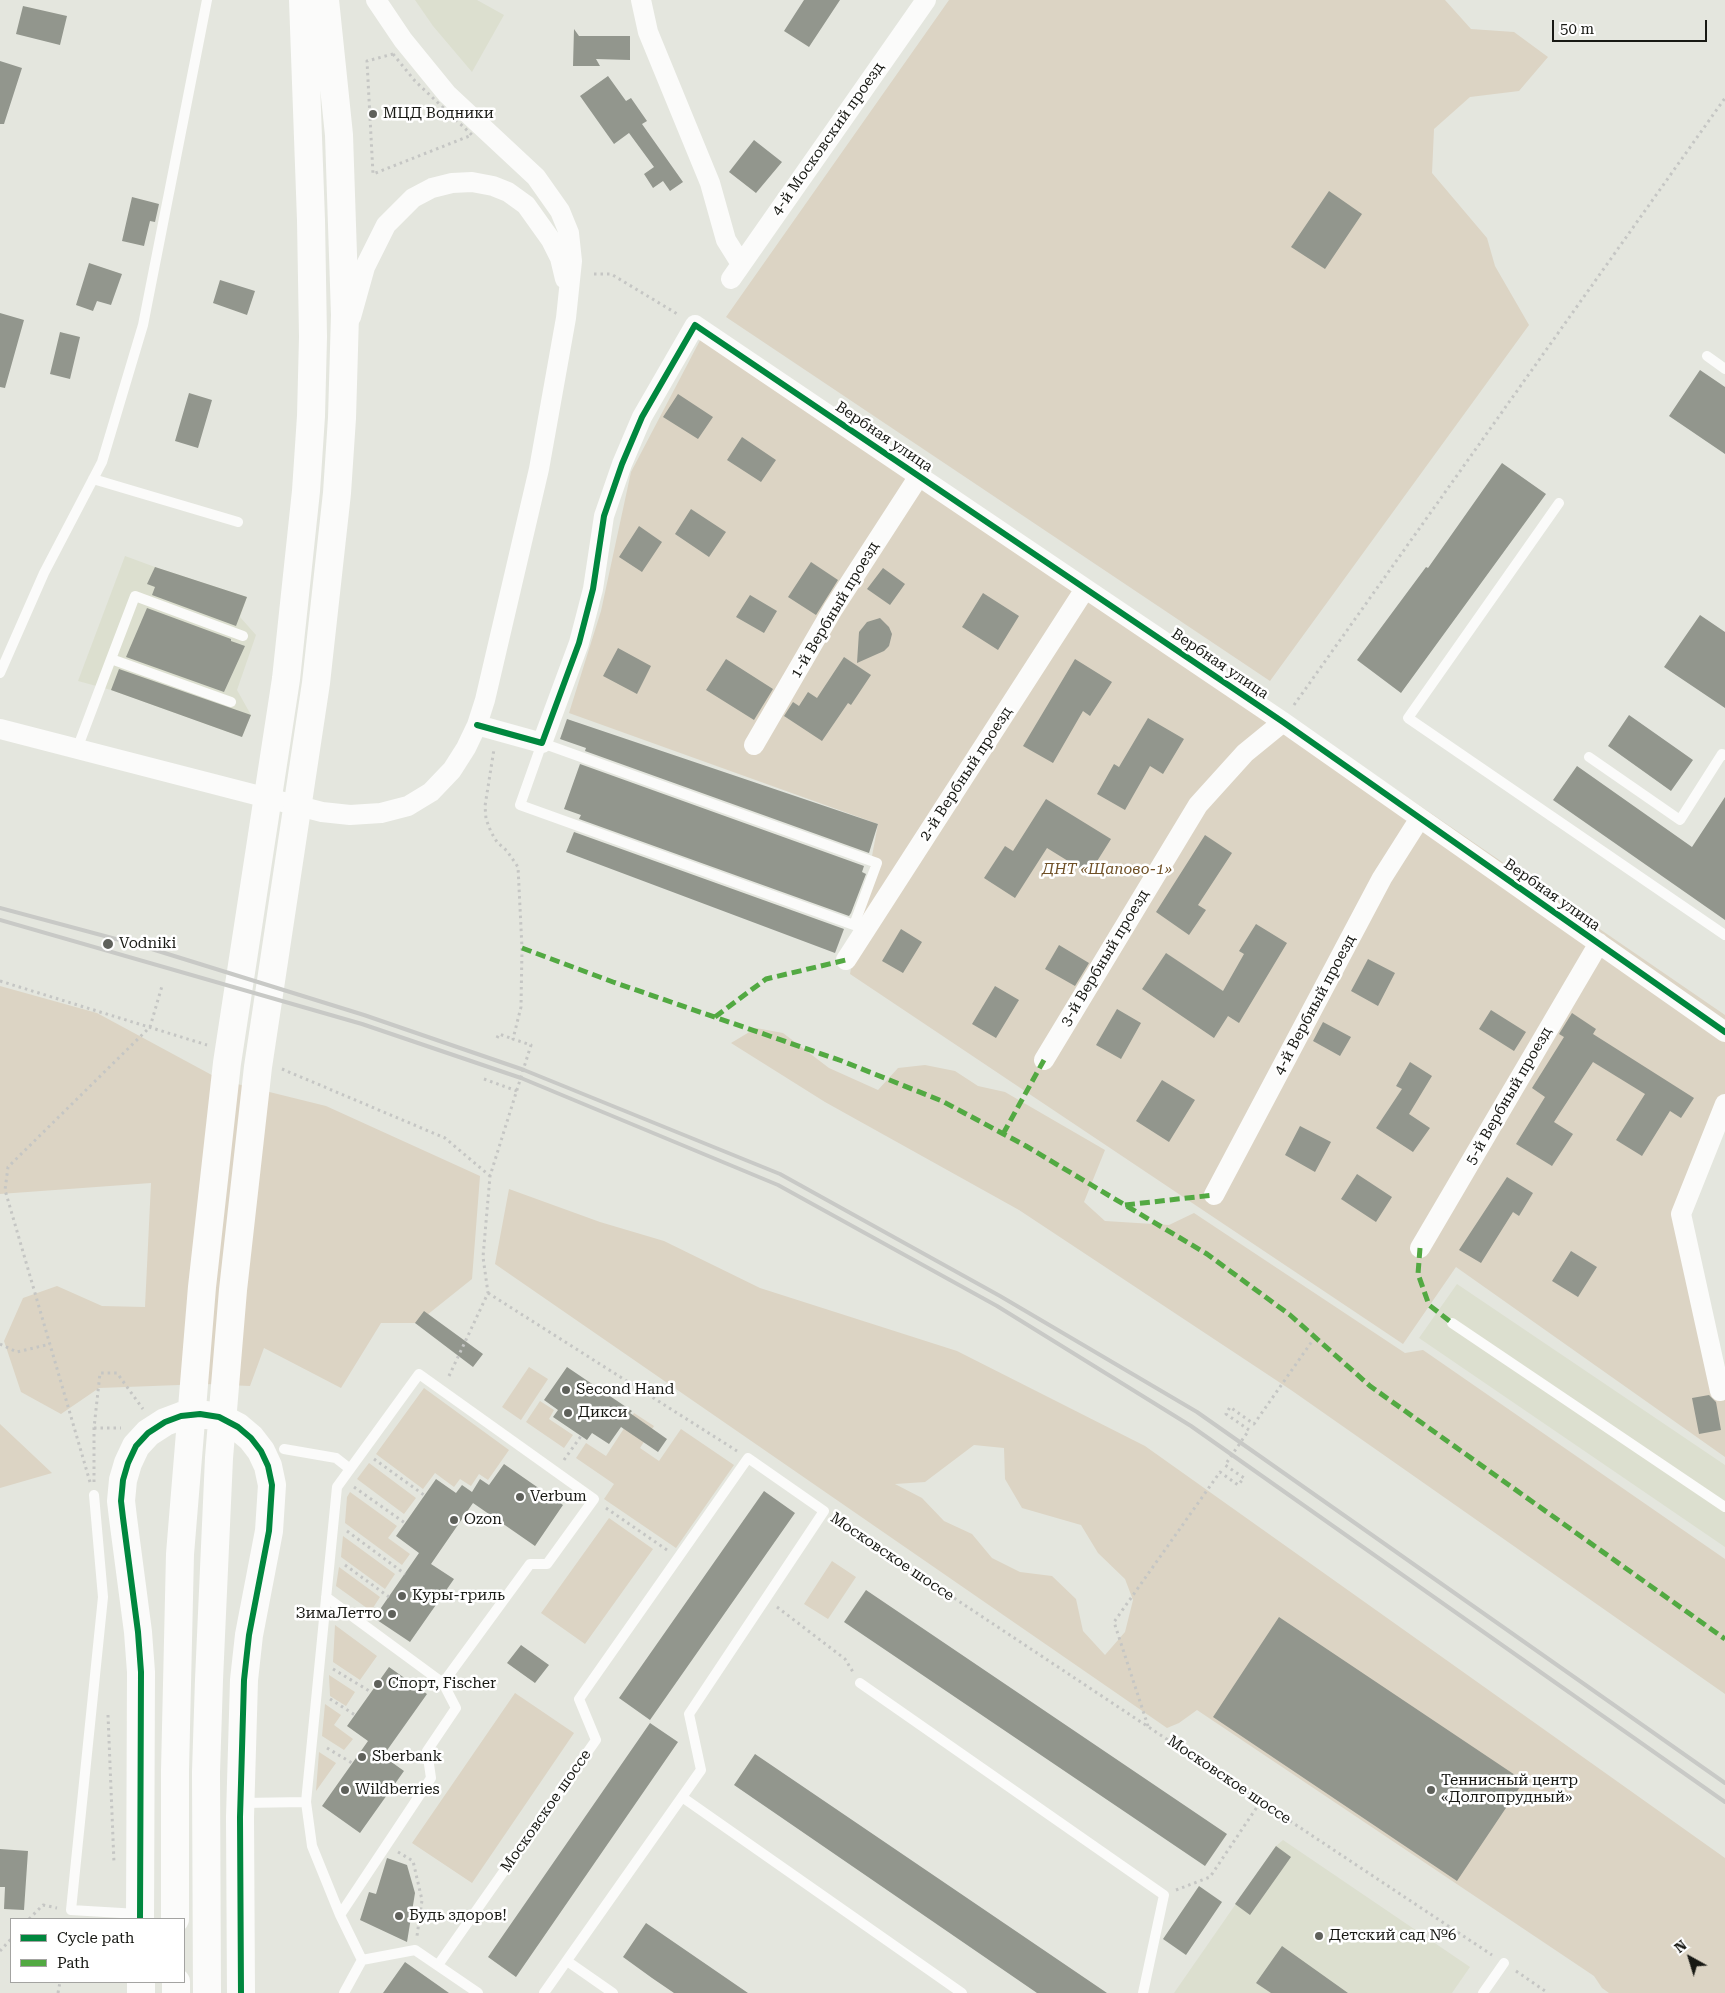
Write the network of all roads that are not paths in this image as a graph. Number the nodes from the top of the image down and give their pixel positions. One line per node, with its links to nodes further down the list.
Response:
1 (207, 0): 12 (lane)
2 (303, 0): 51 (main road)
3 (325, 0): 8 (main road)
4 (376, 0): 7 (street)
5 (641, 0): 6 (street, 4-й Московский проезд)
6 (926, 0)
7 (568, 303): 8 (street); 21 (street)
8 (344, 340): 56 (main road)
9 (1707, 356): 10 (lane)
10 (1725, 369)
11 (919, 476): 15 (street, Вербная улица); 23 (street, Вербная улица); 24 (street, 1-й Вербный проезд)
12 (93, 479): 14 (lane); 18 (lane)
13 (1559, 503): 29 (lane)
14 (238, 522)
15 (1085, 589): 20 (street, Вербная улица); 31 (street, 2-й Вербный проезд)
16 (243, 636): 17 (lane)
17 (110, 659): 19 (lane); 25 (lane)
18 (0, 672)
19 (232, 702)
20 (1283, 722): 28 (street, Вербная улица); 33 (street, 3-й Вербный проезд)
21 (477, 725): 23 (street); 25 (street)
22 (0, 729): 25 (street)
23 (542, 743): 23 (lane)
24 (754, 746)
25 (78, 749)
26 (1725, 755): 27 (lane)
27 (1588, 757)
28 (1420, 818): 30 (street, Вербная улица); 35 (street, 4-й Вербный проезд)
29 (1725, 935)
30 (1599, 943): 32 (street, Вербная улица); 36 (street, 5-й Вербный проезд)
31 (846, 960)
32 (1725, 1032)
33 (1044, 1060)
34 (1725, 1104): 38 (street)
35 (1214, 1195)
36 (1420, 1248)
37 (1452, 1323): 42 (lane)
38 (1720, 1391)
39 (284, 1448): 40 (lane)
40 (350, 1469): 43 (lane); 44 (lane)
41 (94, 1495): 50 (lane)
42 (1725, 1507)
43 (326, 1597): 44 (lane); 47 (lane)
44 (443, 1683): 49 (lane)
45 (860, 1683): 63 (lane)
46 (682, 1797): 53 (lane); 55 (lane, Московское шоссе); 62 (lane)
47 (306, 1802): 48 (lane); 49 (lane)
48 (240, 1803): 50 (main road); 57 (main road)
49 (340, 1916): 52 (lane)
50 (140, 1917)
51 (175, 1918)
52 (362, 1960): 55 (lane); 58 (lane)
53 (567, 1961): 60 (lane); 61 (lane)
54 (1504, 1962): 64 (lane)
55 (438, 1965): 59 (lane)
56 (207, 1993)
57 (241, 1993)
58 (344, 1993)
59 (478, 1993)
60 (544, 1993)
61 (612, 1993)
62 (962, 1993)
63 (1143, 1993)
64 (1483, 1993)

